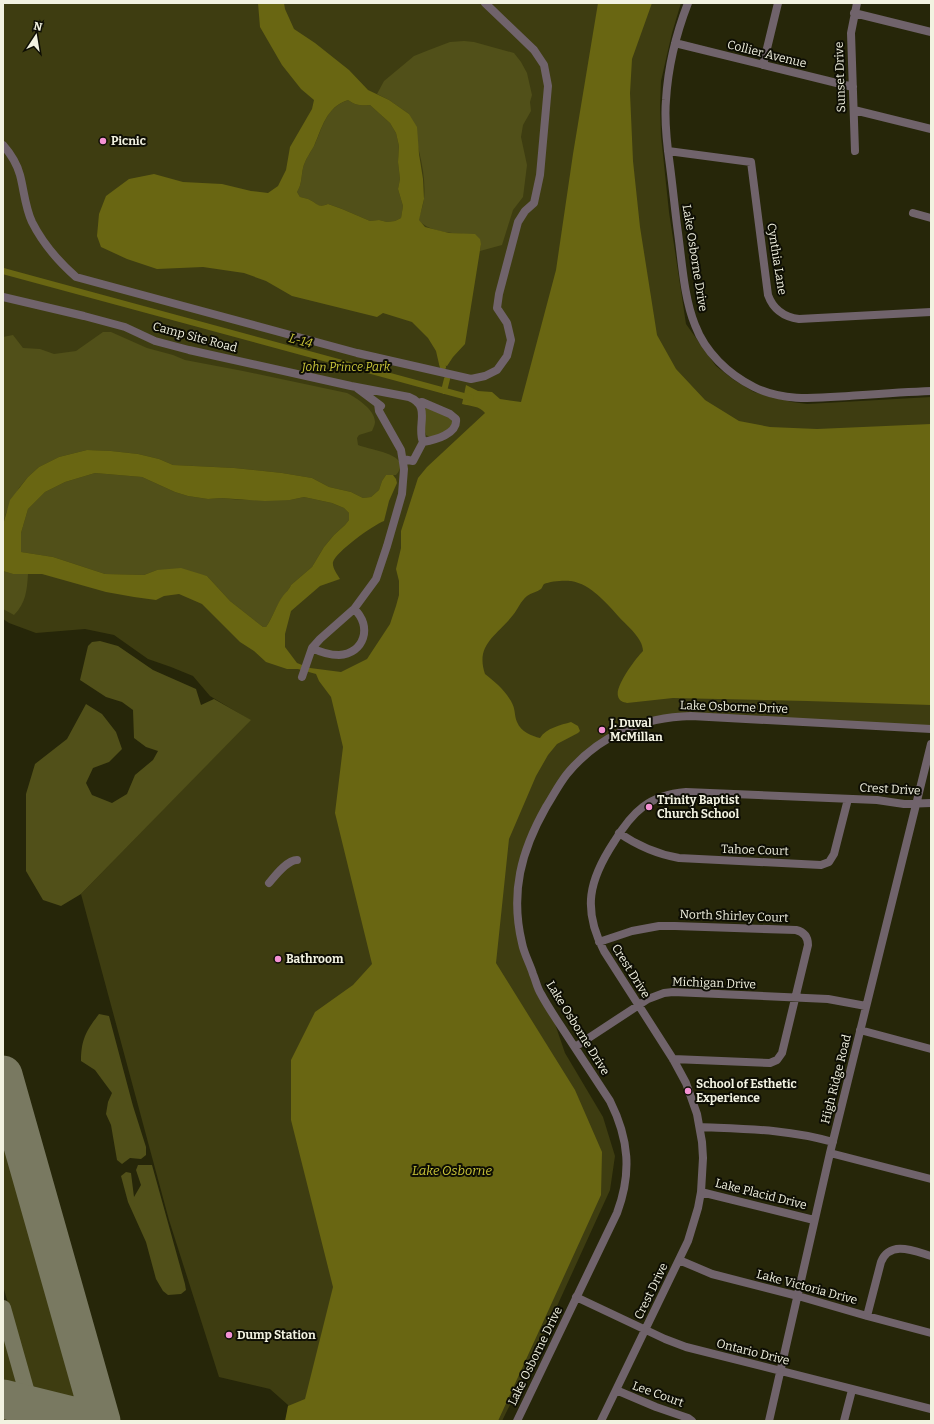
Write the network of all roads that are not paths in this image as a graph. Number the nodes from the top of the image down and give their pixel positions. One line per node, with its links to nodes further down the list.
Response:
1 (485, 3): 12 (street)
2 (688, 3): 7 (street, Lake Osborne Drive)
3 (778, 3): 8 (street)
4 (857, 3): 5 (street, Sunset Drive)
5 (854, 13): 6 (street); 9 (street, Sunset Drive)
6 (931, 32)
7 (675, 43): 8 (street, Collier Avenue); 13 (street, Lake Osborne Drive)
8 (763, 65): 9 (street, Collier Avenue)
9 (853, 87): 10 (street, Sunset Drive)
10 (854, 110): 11 (street); 14 (street, Sunset Drive)
11 (931, 129)
12 (3, 145)
13 (668, 151): 18 (street, Cynthia Lane); 20 (street, Lake Osborne Drive)
14 (855, 151)
15 (912, 213): 16 (street)
16 (931, 218)
17 (3, 297): 19 (street, Camp Site Road)
18 (931, 312)
19 (356, 387): 21 (street); 22 (street, Camp Site Road)
20 (931, 391)
21 (390, 394): 22 (street); 23 (street)
22 (376, 402): 25 (street, Camp Site Road)
23 (418, 403): 24 (street); 24 (street)
24 (423, 442): 26 (street)
25 (403, 459): 26 (street); 27 (street, Camp Site Road)
26 (413, 460): 27 (street)
27 (402, 494): 28 (street, Camp Site Road)
28 (354, 610): 29 (street, Camp Site Road); 29 (street)
29 (312, 648): 30 (street, Camp Site Road)
30 (302, 677)
31 (931, 729): 44 (street, Lake Osborne Drive)
32 (931, 744): 34 (street, High Ridge Road)
33 (848, 799): 34 (street, Crest Drive); 36 (street, Crest Drive); 36 (street, Tahoe Court)
34 (917, 803): 35 (street, Crest Drive); 42 (street, High Ridge Road)
35 (931, 803)
36 (619, 833): 39 (street, Crest Drive)
37 (297, 860): 38 (street)
38 (269, 883)
39 (599, 942): 40 (street, North Shirley Court); 41 (street, Crest Drive)
40 (796, 997): 41 (street, Michigan Drive); 42 (street, Michigan Drive); 46 (street, North Shirley Court)
41 (638, 1005): 44 (street, Michigan Drive); 46 (street, Crest Drive)
42 (866, 1006): 43 (street, High Ridge Road)
43 (860, 1030): 45 (street); 48 (street, High Ridge Road)
44 (574, 1047): 56 (street, Lake Osborne Drive)
45 (931, 1049)
46 (673, 1059): 47 (street, Crest Drive)
47 (700, 1127): 48 (street); 51 (street, Crest Drive)
48 (833, 1142): 49 (street, High Ridge Road)
49 (830, 1153): 50 (street); 52 (street, High Ridge Road)
50 (931, 1179)
51 (701, 1192): 52 (street, Lake Placid Drive); 54 (street, Crest Drive)
52 (814, 1220): 55 (street, High Ridge Road)
53 (931, 1256): 57 (street)
54 (679, 1260): 55 (street, Lake Victoria Drive); 58 (street, Crest Drive)
55 (798, 1296): 57 (street, Lake Victoria Drive); 60 (street, High Ridge Road)
56 (576, 1297): 58 (street, Ontario Drive); 64 (street, Lake Osborne Drive)
57 (866, 1316): 59 (street, Lake Victoria Drive)
58 (645, 1330): 60 (street, Ontario Drive); 61 (street, Crest Drive)
59 (931, 1333)
60 (780, 1372): 62 (street, Ontario Drive); 67 (street, High Ridge Road)
61 (616, 1390): 65 (street, Crest Drive); 66 (street, Lee Court)
62 (852, 1390): 63 (street, Ontario Drive); 68 (street)
63 (931, 1410)
64 (517, 1421)
65 (601, 1421)
66 (692, 1421)
67 (770, 1421)
68 (844, 1421)

